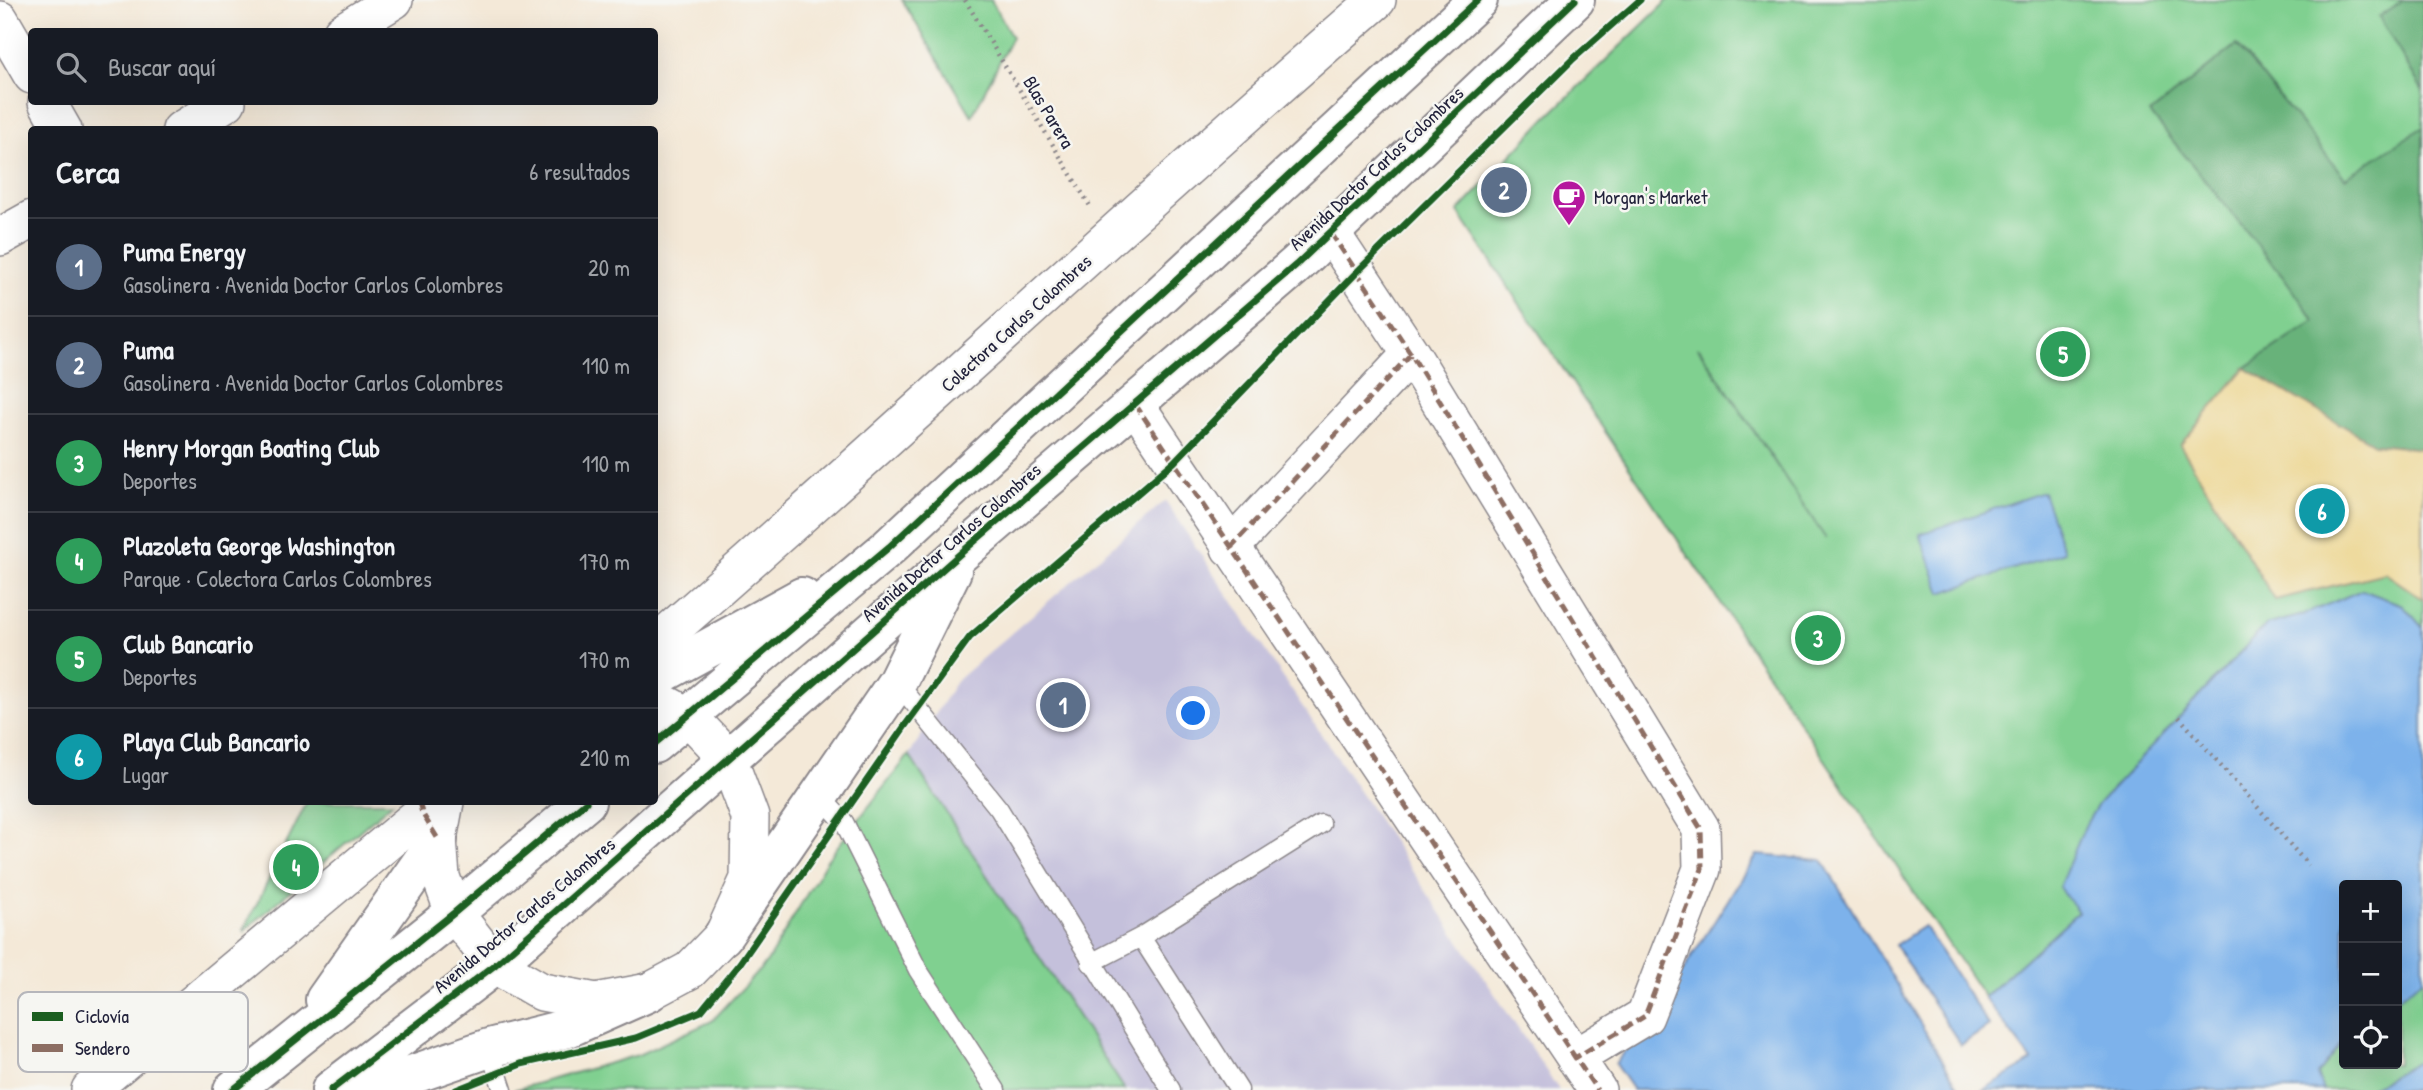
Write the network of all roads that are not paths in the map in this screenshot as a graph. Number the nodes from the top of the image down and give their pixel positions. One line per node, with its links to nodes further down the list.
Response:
1 (394, 0): 6 (street)
2 (1377, 0): 20 (street, Colectora Carlos Colombres)
3 (1478, 0): 17 (main road, Avenida Doctor Carlos Colombres)
4 (1575, 0): 13 (main road, Avenida Doctor Carlos Colombres)
5 (0, 20): 7 (street)
6 (348, 28)
7 (28, 68)
8 (49, 105): 10 (street)
9 (222, 105): 11 (street)
10 (61, 126)
11 (188, 126)
12 (28, 221): 14 (street)
13 (1331, 233): 15 (street); 16 (main road, Avenida Doctor Carlos Colombres)
14 (0, 237)
15 (1411, 354): 18 (street); 40 (street)
16 (1135, 404): 18 (street); 19 (main road, Avenida Doctor Carlos Colombres)
17 (889, 547): 21 (main road); 24 (main road, Avenida Doctor Carlos Colombres)
18 (1230, 548): 40 (street)
19 (961, 553): 22 (main road); 26 (main road, Avenida Doctor Carlos Colombres)
20 (658, 642)
21 (658, 676)
22 (897, 682): 27 (main road); 34 (lane)
23 (658, 700): 24 (street)
24 (688, 716): 25 (main road, Avenida Doctor Carlos Colombres); 26 (street)
25 (658, 741)
26 (728, 758): 32 (street); 35 (main road, Avenida Doctor Carlos Colombres)
27 (820, 796): 32 (main road); 47 (lane)
28 (582, 805): 31 (main road)
29 (437, 820): 31 (street); 36 (street); 38 (main road)
30 (1321, 824): 33 (lane)
31 (454, 913): 35 (street); 38 (main road)
32 (723, 936): 37 (street)
33 (1141, 937): 34 (lane); 49 (lane)
34 (1091, 963): 48 (lane)
35 (495, 965): 37 (street); 44 (main road, Avenida Doctor Carlos Colombres)
36 (216, 992)
37 (649, 992): 39 (main road)
38 (298, 1037): 43 (main road)
39 (489, 1048): 45 (main road); 46 (lane)
40 (1575, 1058): 50 (street)
41 (113, 1072): 42 (street)
42 (90, 1090)
43 (233, 1090)
44 (331, 1090)
45 (368, 1090)
46 (503, 1090)
47 (996, 1090)
48 (1171, 1090)
49 (1239, 1090)
50 (1597, 1090)

